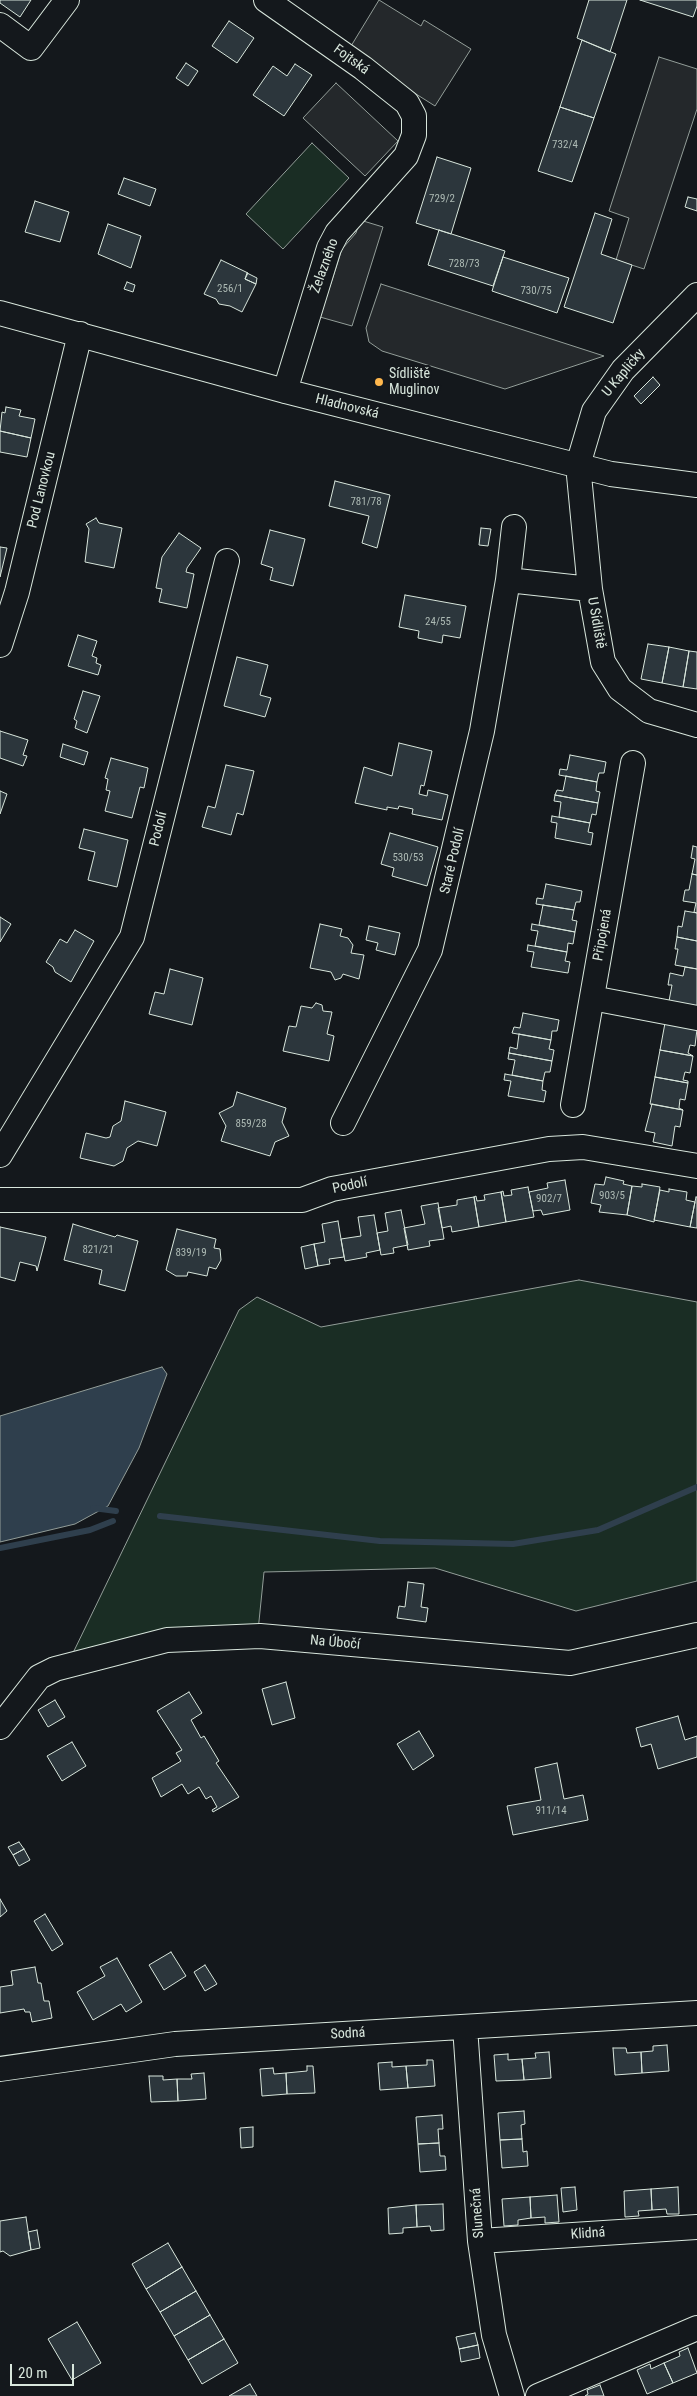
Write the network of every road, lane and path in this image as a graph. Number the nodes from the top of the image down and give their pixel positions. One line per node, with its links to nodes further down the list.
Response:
1 (67, 0): 3 (street)
2 (269, 2): 4 (street, Fojtská)
3 (0, 25)
4 (414, 136): 8 (street, Želazného)
5 (697, 295): 9 (street, U Kapličky)
6 (0, 313): 7 (street, Hladnovská)
7 (80, 334): 8 (street, Hladnovská); 15 (street, Pod Lanovkou)
8 (285, 391): 9 (street, Hladnovská)
9 (578, 465): 10 (street, Hladnovská); 14 (street, U Sídliště)
10 (697, 485)
11 (514, 527): 13 (street, Staré Podolí)
12 (227, 561): 22 (street, Podolí)
13 (508, 580): 14 (street); 21 (street, Staré Podolí)
14 (590, 589): 16 (street, U Sídliště)
15 (0, 645)
16 (697, 725)
17 (633, 764): 18 (street, Připojená)
18 (592, 998): 19 (street); 20 (street, Připojená)
19 (697, 1018)
20 (573, 1105)
21 (343, 1124)
22 (0, 1154)
23 (697, 1166): 24 (street, Podolí)
24 (0, 1200)
25 (697, 1635): 26 (street, Na Úbočí)
26 (0, 1727)
27 (697, 2013): 28 (street, Sodná)
28 (465, 2027): 29 (street, Sodná); 31 (street, Slunečná)
29 (0, 2069)
30 (697, 2227): 31 (street, Klidná)
31 (480, 2241): 33 (street, Slunečná)
32 (697, 2328): 34 (street)
33 (512, 2396)
34 (538, 2396)

